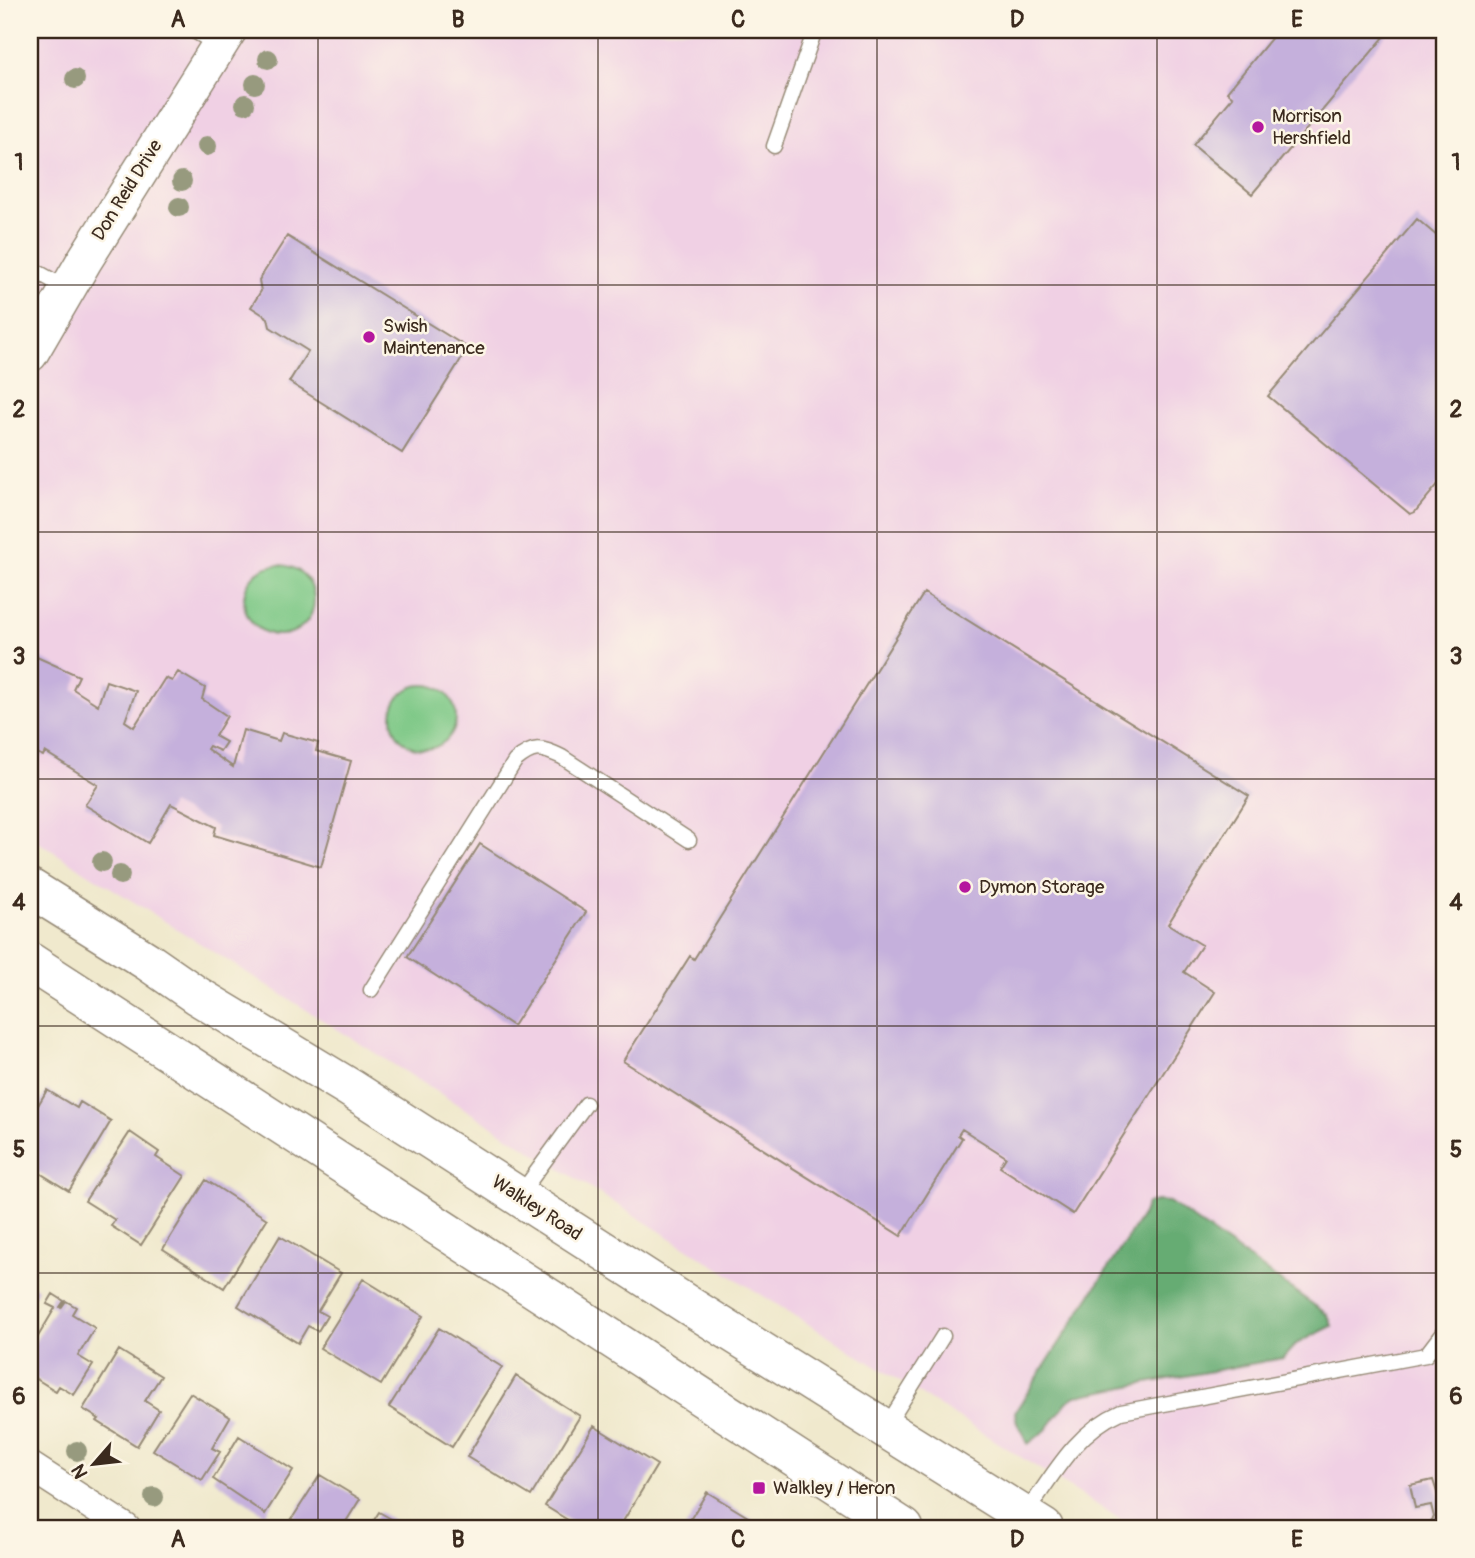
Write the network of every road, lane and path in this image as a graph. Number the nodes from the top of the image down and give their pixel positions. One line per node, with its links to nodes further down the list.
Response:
1 (815, 30): 3 (lane)
2 (214, 35): 5 (street, Don Reid Drive)
3 (774, 146)
4 (30, 268): 5 (lane)
5 (68, 289): 6 (street, Don Reid Drive)
6 (30, 354)
7 (689, 840): 10 (lane)
8 (30, 888): 12 (main road, Walkley Road)
9 (30, 962): 19 (main road)
10 (371, 989)
11 (586, 1104): 12 (lane)
12 (519, 1196): 15 (main road, Walkley Road)
13 (1445, 1329): 17 (lane)
14 (943, 1336): 15 (lane)
15 (885, 1429): 17 (main road, Walkley Road)
16 (30, 1466): 18 (street)
17 (1034, 1522)
18 (126, 1528)
19 (904, 1528)

